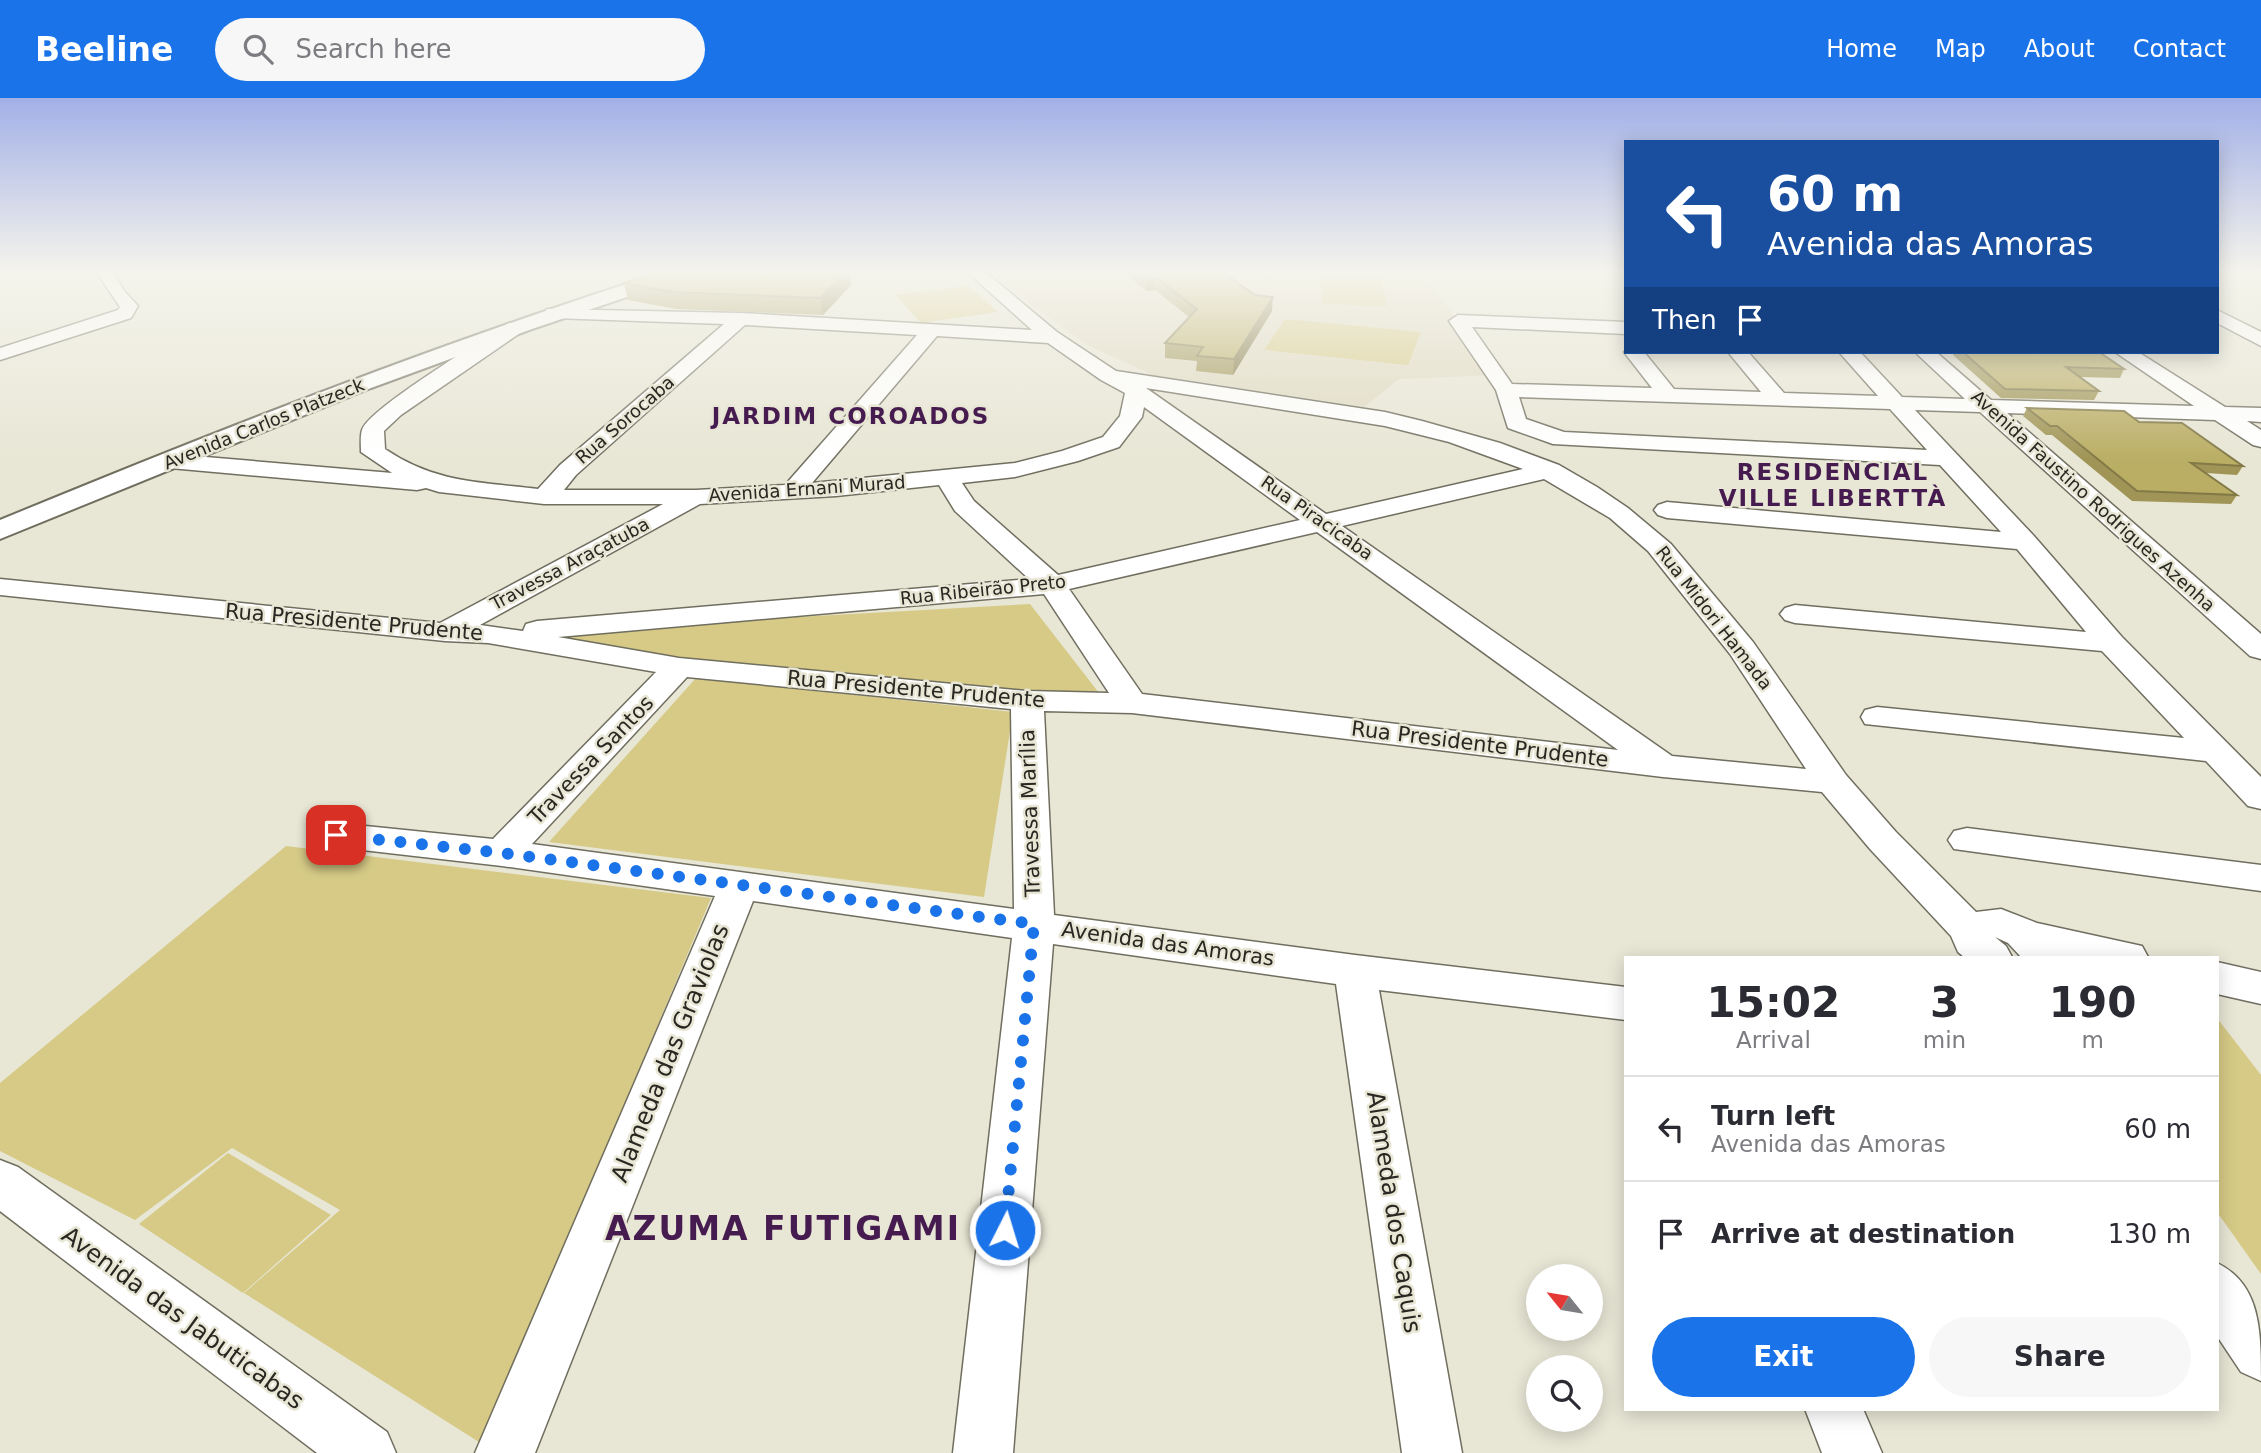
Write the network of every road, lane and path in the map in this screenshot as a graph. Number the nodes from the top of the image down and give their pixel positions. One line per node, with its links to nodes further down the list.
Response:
1 (65, 333): 10 (street)
2 (499, 333): 29 (main road, Avenida Carlos Platzeck)
3 (507, 333): 32 (street, Avenida Ernani Murad)
4 (725, 333): 34 (street, Rua Sorocaba)
5 (929, 333): 33 (street)
6 (986, 333): 9 (street)
7 (1044, 333): 9 (street, Rua Piracicaba)
8 (1467, 333): 18 (street)
9 (1048, 337): 17 (street, Rua Piracicaba)
10 (0, 354)
11 (1636, 354): 20 (street)
12 (1740, 354): 21 (street)
13 (1851, 354): 22 (street)
14 (1928, 354): 24 (street, Avenida Faustino Rodrigues Azenha)
15 (1948, 354): 24 (street, Avenida Faustino Rodrigues Azenha)
16 (2128, 354): 23 (street)
17 (1108, 376): 19 (street, Rua Piracicaba); 30 (street, Rua Midori Hamada)
18 (1506, 390): 20 (street); 28 (street)
19 (1136, 391): 31 (street, Avenida Ernani Murad); 37 (street, Rua Piracicaba)
20 (1668, 395): 21 (street)
21 (1778, 399): 22 (street)
22 (1897, 403): 24 (street); 28 (street)
23 (2218, 413): 24 (street); 25 (street); 27 (street)
24 (2005, 415): 26 (street); 39 (street, Avenida Faustino Rodrigues Azenha); 40 (street, Avenida Faustino Rodrigues Azenha)
25 (2261, 415)
26 (1972, 428)
27 (2261, 440)
28 (1948, 458): 41 (street)
29 (170, 461): 32 (street, Avenida Ernani Murad); 38 (main road, Avenida Carlos Platzeck)
30 (1550, 470): 37 (street, Rua Ribeirão Preto); 56 (street, Rua Midori Hamada)
31 (946, 477): 33 (street, Avenida Ernani Murad); 42 (street)
32 (439, 485): 34 (street, Avenida Ernani Murad)
33 (793, 490): 35 (street, Avenida Ernani Murad)
34 (544, 496): 35 (street, Avenida Ernani Murad)
35 (696, 496): 46 (street, Travessa Araçatuba)
36 (1667, 509): 41 (street)
37 (1322, 522): 42 (street, Rua Ribeirão Preto); 55 (street, Rua Piracicaba)
38 (0, 530)
39 (2133, 536): 40 (street); 49 (street, Avenida Faustino Rodrigues Azenha)
40 (2163, 537): 45 (street, Avenida Faustino Rodrigues Azenha)
41 (2025, 542): 48 (street)
42 (1052, 585): 47 (street, Rua Ribeirão Preto); 52 (street)
43 (0, 587): 46 (street, Rua Presidente Prudente)
44 (1795, 614): 48 (street)
45 (2261, 621)
46 (445, 632): 47 (street, Rua Presidente Prudente)
47 (488, 634): 50 (street, Rua Presidente Prudente)
48 (2111, 643): 54 (street)
49 (2261, 650)
50 (680, 667): 51 (street, Rua Presidente Prudente); 60 (street, Travessa Santos)
51 (1027, 701): 52 (street, Rua Presidente Prudente); 63 (street, Travessa Marília)
52 (1132, 703): 55 (street, Rua Presidente Prudente)
53 (1877, 717): 54 (street)
54 (2218, 752): 57 (street)
55 (1663, 766): 56 (street, Rua Presidente Prudente)
56 (1833, 782): 64 (street, Rua Midori Hamada)
57 (2261, 798)
58 (336, 835): 60 (street, Avenida das Amoras)
59 (1967, 840): 61 (street)
60 (502, 853): 62 (street, Avenida das Amoras)
61 (2261, 878)
62 (739, 886): 63 (street, Avenida das Amoras); 75 (street, Alameda das Graviolas)
63 (1034, 924): 66 (street, Avenida das Amoras); 76 (street, Travessa Marília)
64 (2012, 943): 65 (street)
65 (2114, 954)
66 (1355, 971): 69 (street, Avenida das Amoras); 77 (street, Alameda dos Caquis)
67 (2219, 978): 68 (street)
68 (2261, 988)
69 (1624, 1004)
70 (0, 1182): 74 (street, Avenida das Jabuticabas)
71 (2219, 1291): 72 (street)
72 (2261, 1353)
73 (1834, 1411): 78 (street)
74 (366, 1453)
75 (505, 1453)
76 (984, 1453)
77 (1432, 1453)
78 (1852, 1453)

